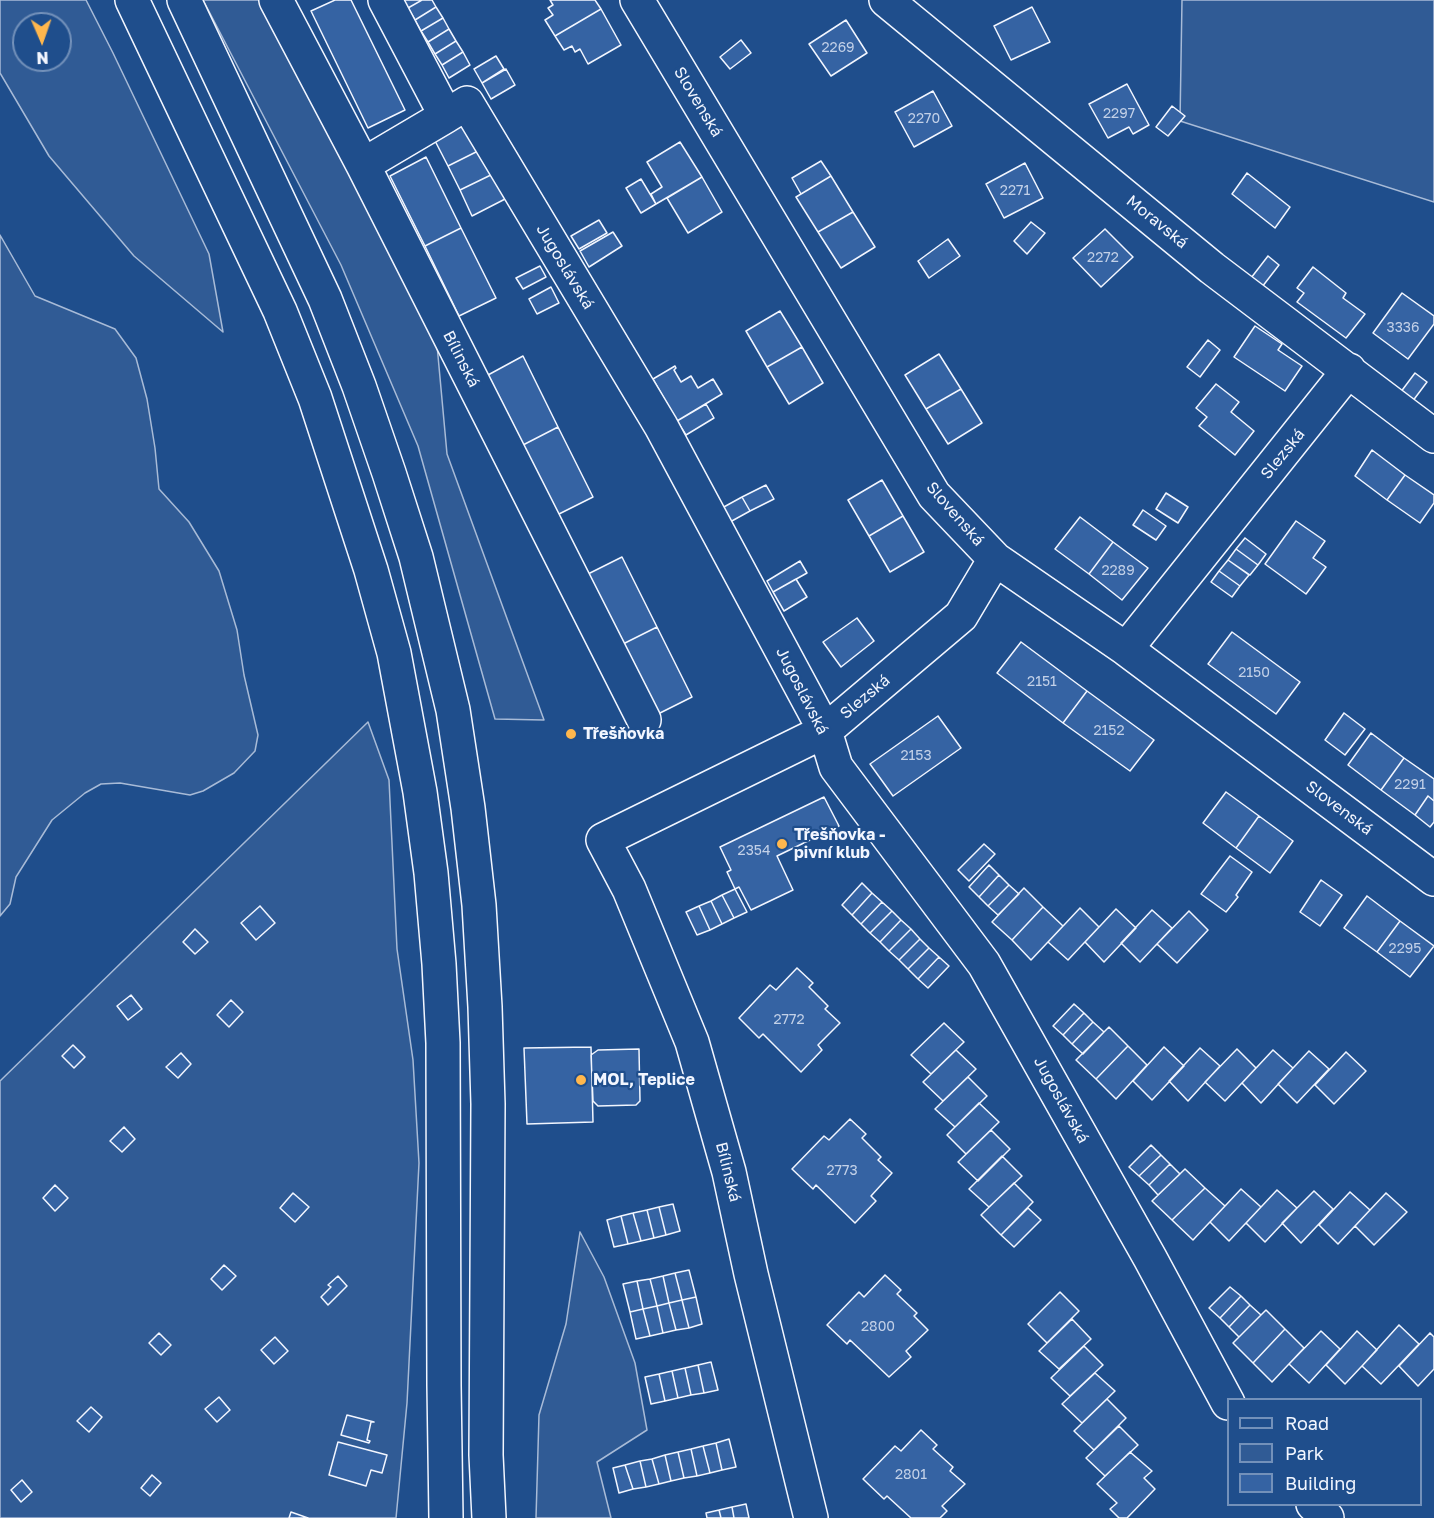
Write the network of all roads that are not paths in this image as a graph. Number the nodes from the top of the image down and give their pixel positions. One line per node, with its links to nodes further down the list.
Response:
1 (132, 0): 17 (main road)
2 (184, 0): 22 (main road)
3 (276, 0): 8 (main road, Bílinská)
4 (385, 0): 7 (main road)
5 (637, 0): 11 (main road, Slovenská)
6 (886, 0): 9 (main road, Moravská)
7 (446, 116): 8 (main road); 14 (main road, Jugoslávská)
8 (363, 165): 13 (main road, Bílinská)
9 (1349, 370): 10 (main road, Moravská); 12 (main road, Slezská)
10 (1434, 436)
11 (994, 560): 12 (main road, Slovenská); 14 (main road, Slezská)
12 (1126, 649): 16 (main road, Slovenská)
13 (644, 720)
14 (825, 731): 15 (main road, Slezská); 18 (main road, Jugoslávská)
15 (603, 840): 23 (main road, Bílinská)
16 (1434, 879)
17 (444, 1385): 20 (main road); 21 (main road)
18 (1227, 1401)
19 (1315, 1506): 24 (main road)
20 (430, 1518)
21 (446, 1518)
22 (489, 1518)
23 (811, 1518)
24 (1327, 1518)

